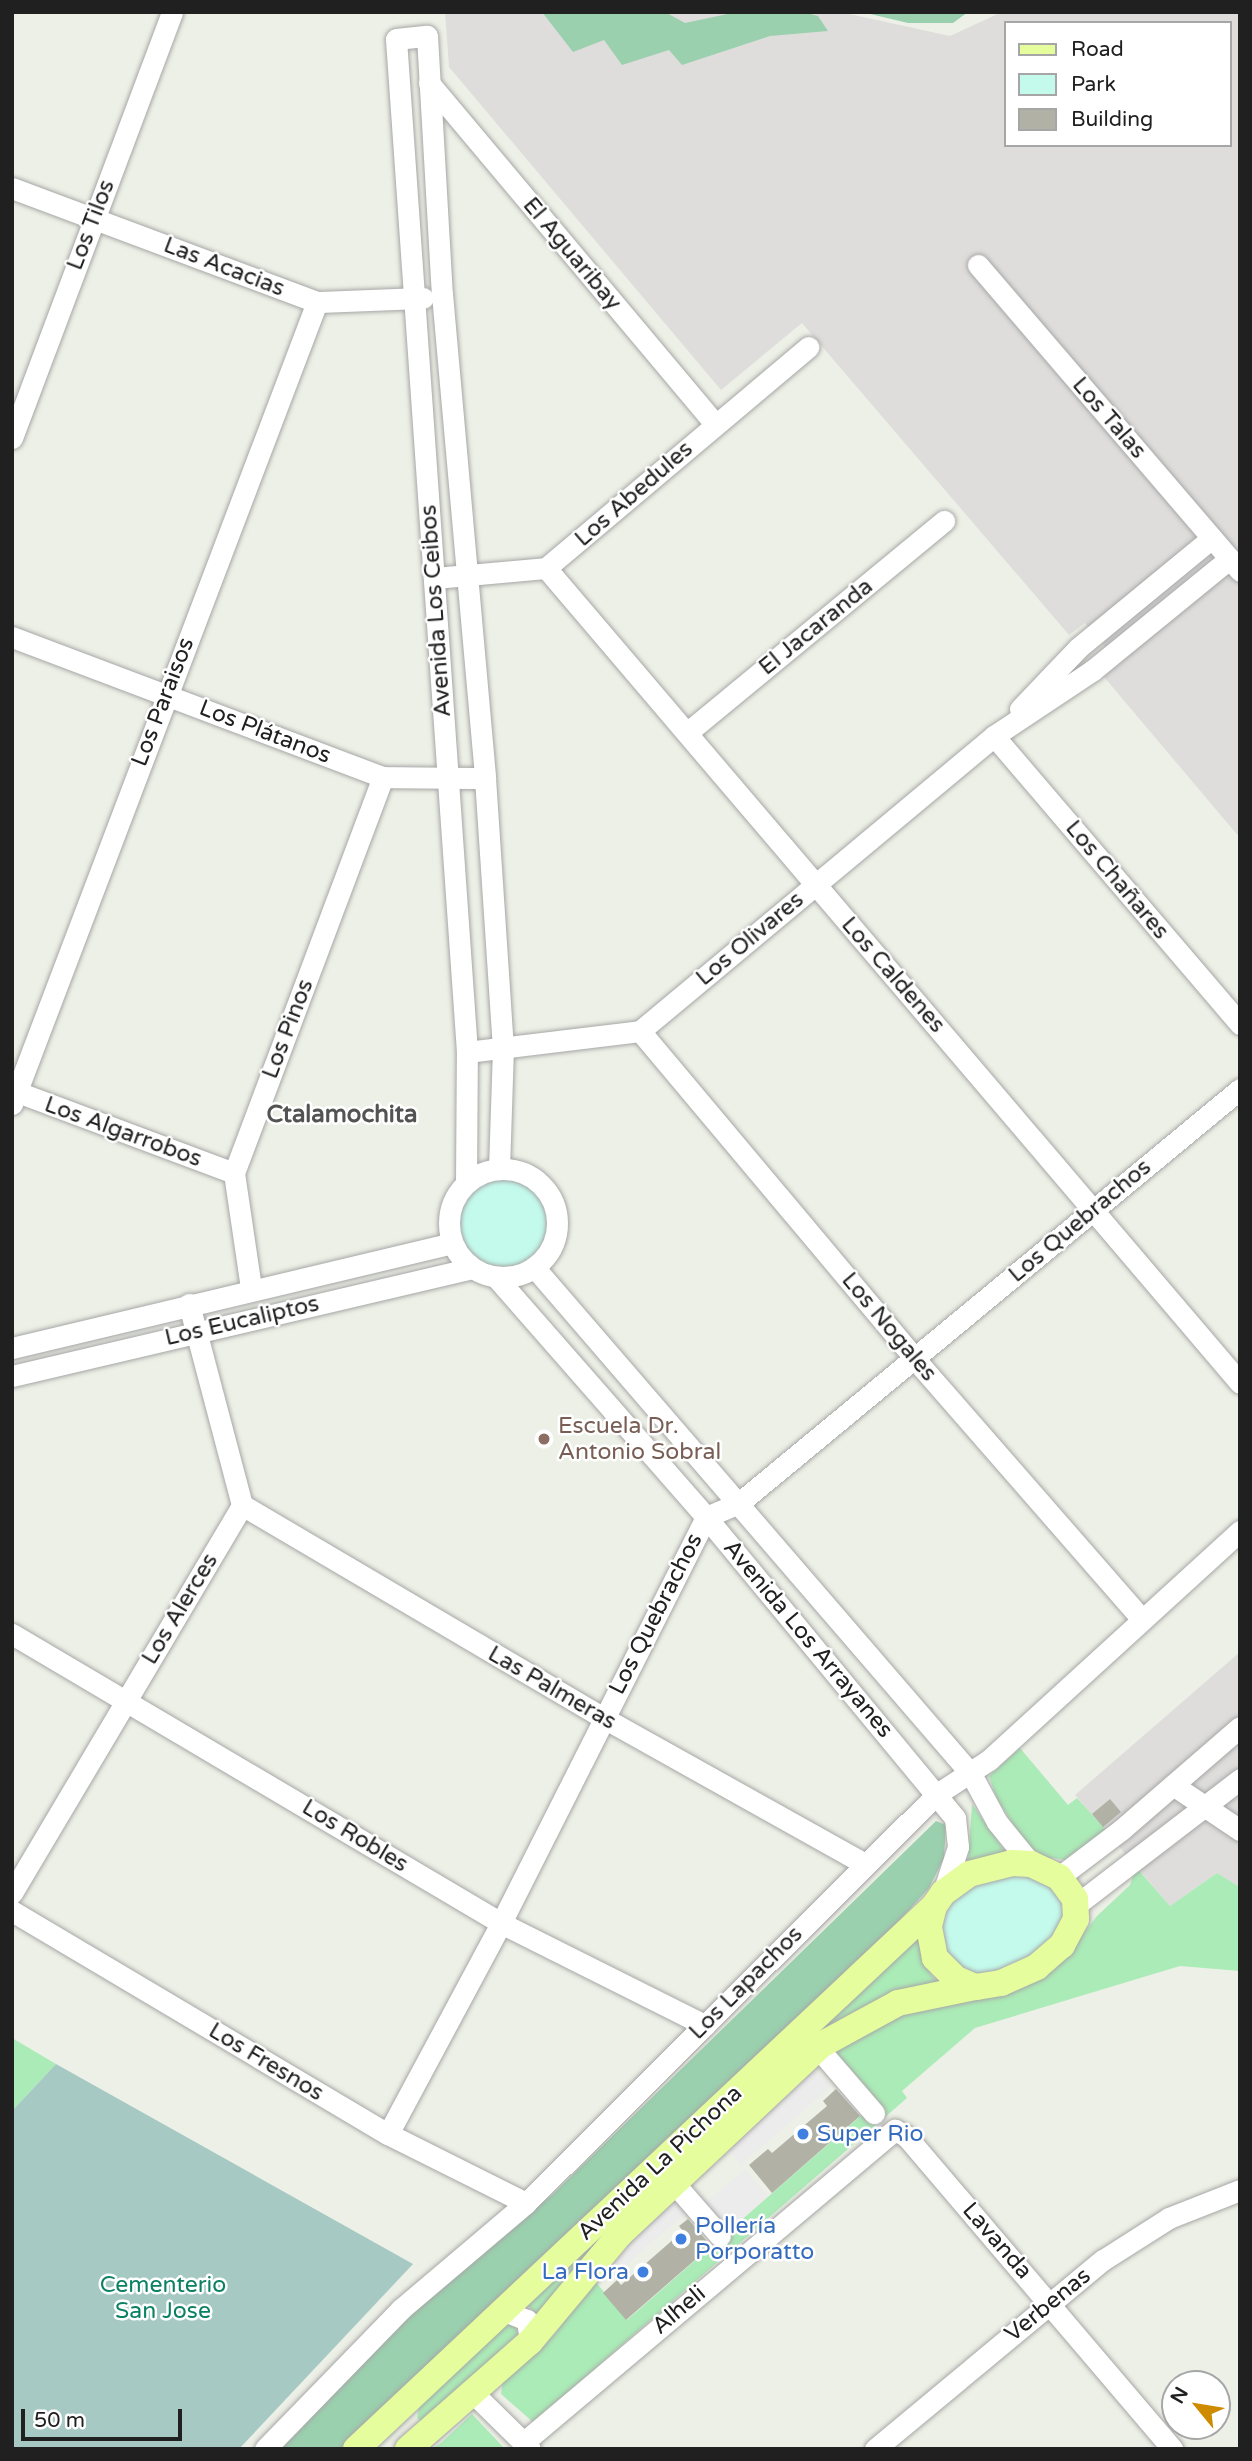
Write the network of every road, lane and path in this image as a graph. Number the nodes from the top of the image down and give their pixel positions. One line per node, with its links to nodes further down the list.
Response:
1 (173, 12): 4 (street, Los Tilos)
2 (429, 83): 6 (street, Avenida Los Ceibos); 7 (street, Avenida Los Ceibos); 10 (street, El Aguaribay)
3 (12, 188): 4 (street, Las Acacias)
4 (93, 218): 8 (street, Las Acacias); 11 (street, Los Tilos)
5 (978, 265): 13 (street, Los Talas)
6 (442, 293): 7 (street, Las Acacias); 16 (street, Avenida Los Ceibos)
7 (411, 300): 8 (street, Las Acacias); 17 (street, Avenida Los Ceibos)
8 (317, 302): 19 (street, Los Paraisos)
9 (808, 347): 10 (street, Los Abedules)
10 (715, 424): 15 (street, Los Abedules)
11 (12, 438)
12 (944, 521): 20 (street, El Jacaranda)
13 (1212, 538): 14 (street, Los Talas); 21 (street)
14 (1235, 565): 21 (street)
15 (547, 568): 16 (street); 20 (street, Los Caldenes)
16 (467, 574): 17 (street); 23 (street, Avenida Los Ceibos)
17 (434, 578): 24 (street, Avenida Los Ceibos)
18 (12, 637): 19 (street, Los Plátanos)
19 (165, 694): 22 (street, Los Plátanos); 31 (street, Los Paraisos)
20 (688, 732): 25 (street, Los Caldenes)
21 (995, 736): 25 (street, Los Olivares); 26 (street, Los Chañares)
22 (383, 777): 24 (street, Los Plátanos); 33 (street, Los Pinos)
23 (485, 778): 24 (street, Los Plátanos); 28 (street, Avenida Los Ceibos)
24 (449, 780): 29 (street, Avenida Los Ceibos)
25 (816, 885): 27 (street, Los Olivares); 35 (street, Los Caldenes)
26 (1240, 1024)
27 (640, 1031): 28 (street); 44 (street, Los Nogales)
28 (503, 1048): 29 (street); 32 (street, Avenida Los Ceibos)
29 (467, 1052): 34 (street, Avenida Los Ceibos)
30 (1240, 1089): 35 (street, Los Quebrachos)
31 (14, 1095): 33 (street, Los Algarrobos)
32 (499, 1169): 34 (street); 37 (street)
33 (234, 1173): 40 (street, Los Pinos)
34 (466, 1183): 36 (street)
35 (1093, 1209): 44 (street, Los Quebrachos); 46 (street, Los Caldenes)
36 (452, 1243): 38 (street); 40 (street, Los Eucaliptos)
37 (534, 1267): 39 (street); 47 (street, Avenida Los Arrayanes)
38 (472, 1268): 39 (street); 42 (street, Los Eucaliptos)
39 (496, 1277): 49 (street, Avenida Los Arrayanes)
40 (251, 1288): 41 (street, Los Eucaliptos)
41 (189, 1304): 42 (street); 43 (street, Los Eucaliptos)
42 (197, 1330): 45 (street, Los Eucaliptos); 48 (street)
43 (12, 1348)
44 (914, 1358): 47 (street, Los Quebrachos); 51 (street, Los Nogales)
45 (12, 1376)
46 (1240, 1383)
47 (739, 1503): 49 (street, Los Quebrachos); 56 (street, Avenida Los Arrayanes)
48 (242, 1505): 53 (street, Los Alerces); 54 (street, Las Palmeras)
49 (706, 1517): 54 (street, Los Quebrachos); 59 (street, Avenida Los Arrayanes)
50 (1240, 1531): 51 (street, Los Lapachos)
51 (1142, 1619): 56 (street, Los Lapachos)
52 (12, 1634): 53 (street, Los Robles)
53 (126, 1699): 65 (street, Los Alerces); 69 (street, Los Robles)
54 (602, 1717): 62 (street, Las Palmeras); 69 (street, Los Quebrachos)
55 (1240, 1727): 58 (street)
56 (971, 1774): 59 (street, Los Lapachos); 63 (street, Avenida Los Arrayanes)
57 (1240, 1779): 60 (street)
58 (1173, 1784): 60 (street); 64 (street)
59 (937, 1794): 62 (street, Los Lapachos); 66 (street, Avenida Los Arrayanes)
60 (1207, 1808): 61 (street); 67 (street)
61 (1240, 1830)
62 (866, 1864): 71 (street, Los Lapachos)
63 (1031, 1864): 64 (main road); 66 (main road)
64 (1059, 1877): 67 (main road)
65 (12, 1893)
66 (938, 1900): 70 (main road); 81 (main road, Avenida La Pichona)
67 (1076, 1905): 70 (main road)
68 (12, 1911): 75 (street, Los Fresnos)
69 (501, 1923): 71 (street, Los Robles); 75 (street, Los Quebrachos)
70 (975, 1987): 72 (main road, Avenida La Pichona)
71 (705, 2025): 78 (street, Los Lapachos)
72 (818, 2048): 73 (street); 76 (main road, Avenida La Pichona)
73 (874, 2113)
74 (901, 2132): 80 (street, Lavanda); 86 (street, Alheli)
75 (388, 2134): 78 (street, Los Fresnos)
76 (674, 2183): 79 (street); 82 (main road, Avenida La Pichona)
77 (1240, 2190): 80 (street, Verbenas)
78 (526, 2203): 87 (street, Los Lapachos)
79 (720, 2236)
80 (1049, 2302): 90 (street, Verbenas); 91 (street, Lavanda)
81 (502, 2310): 82 (street); 84 (main road, Avenida La Pichona)
82 (530, 2342): 83 (main road, Avenida La Pichona)
83 (472, 2392): 85 (main road, Avenida La Pichona); 86 (street)
84 (402, 2403): 85 (street); 88 (main road, Avenida La Pichona)
85 (429, 2431): 89 (main road, Avenida La Pichona)
86 (527, 2446)
87 (265, 2449)
88 (356, 2449)
89 (408, 2449)
90 (875, 2449)
91 (1172, 2449)

